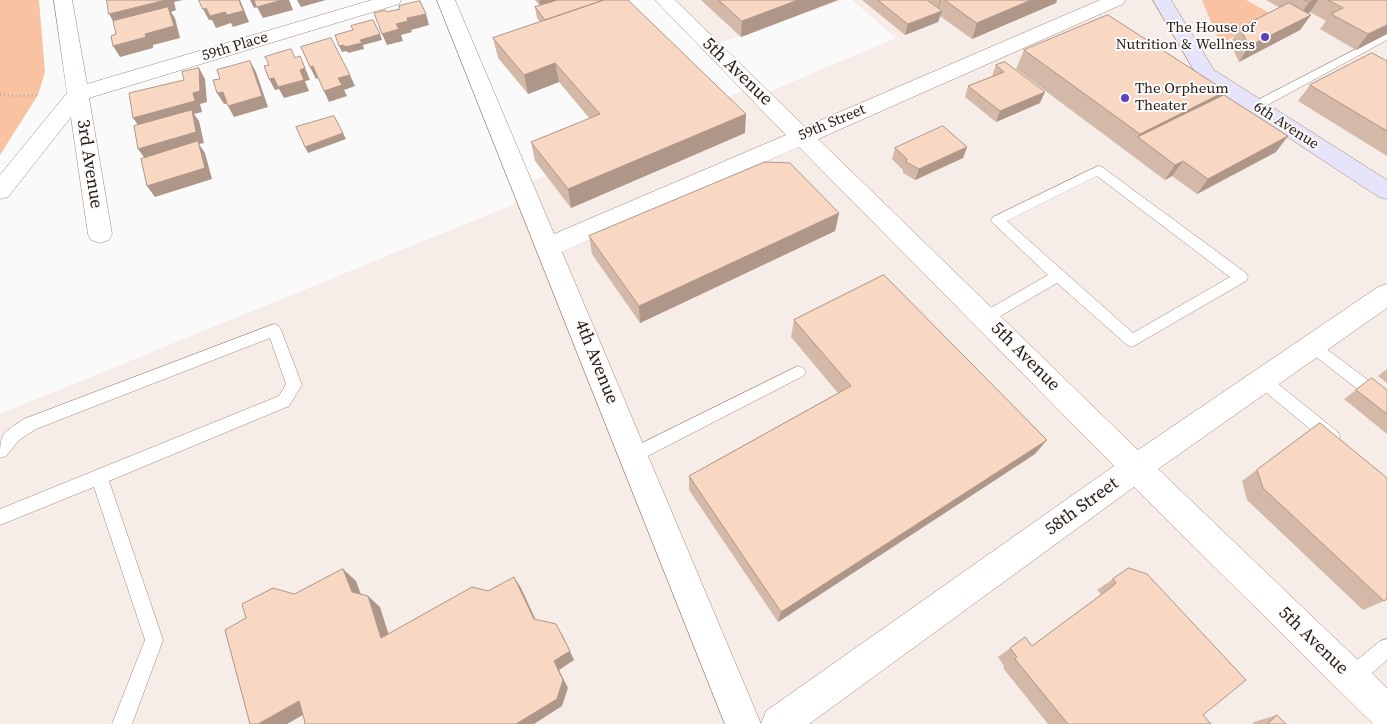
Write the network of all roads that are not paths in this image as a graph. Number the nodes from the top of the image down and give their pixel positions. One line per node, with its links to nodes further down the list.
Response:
1 (64, 0): 8 (street, 3rd Avenue)
2 (392, 0): 8 (street, 59th Place)
3 (446, 0): 14 (street, 4th Avenue)
4 (664, 0): 10 (street, 5th Avenue)
5 (1162, 0): 9 (street, 6th Avenue)
6 (1105, 2): 10 (street, 59th Street)
7 (1387, 36): 9 (lane)
8 (78, 94): 11 (street, 3rd Avenue); 13 (street, 3rd Avenue)
9 (1256, 106): 12 (street, 6th Avenue)
10 (801, 136): 14 (street, 59th Street); 17 (street, 5th Avenue)
11 (0, 191)
12 (1387, 191)
13 (100, 234)
14 (549, 247): 24 (street, 4th Avenue)
15 (1058, 276): 15 (lane); 17 (lane)
16 (1387, 294): 18 (street, 58th Street)
17 (985, 318): 25 (street, 5th Avenue)
18 (1312, 346): 20 (street, 58th Street); 21 (lane)
19 (798, 372): 24 (lane)
20 (1262, 380): 22 (lane); 25 (street, 58th Street)
21 (1387, 403)
22 (1343, 446)
23 (0, 451): 26 (lane)
24 (634, 455): 32 (street, 4th Avenue)
25 (1136, 468): 29 (street, 5th Avenue); 33 (street, 58th Street)
26 (99, 478): 27 (lane); 31 (lane)
27 (0, 517)
28 (1387, 648): 29 (lane)
29 (1351, 678): 30 (street, 5th Avenue)
30 (1387, 713)
31 (122, 724)
32 (743, 724)
33 (779, 724)

